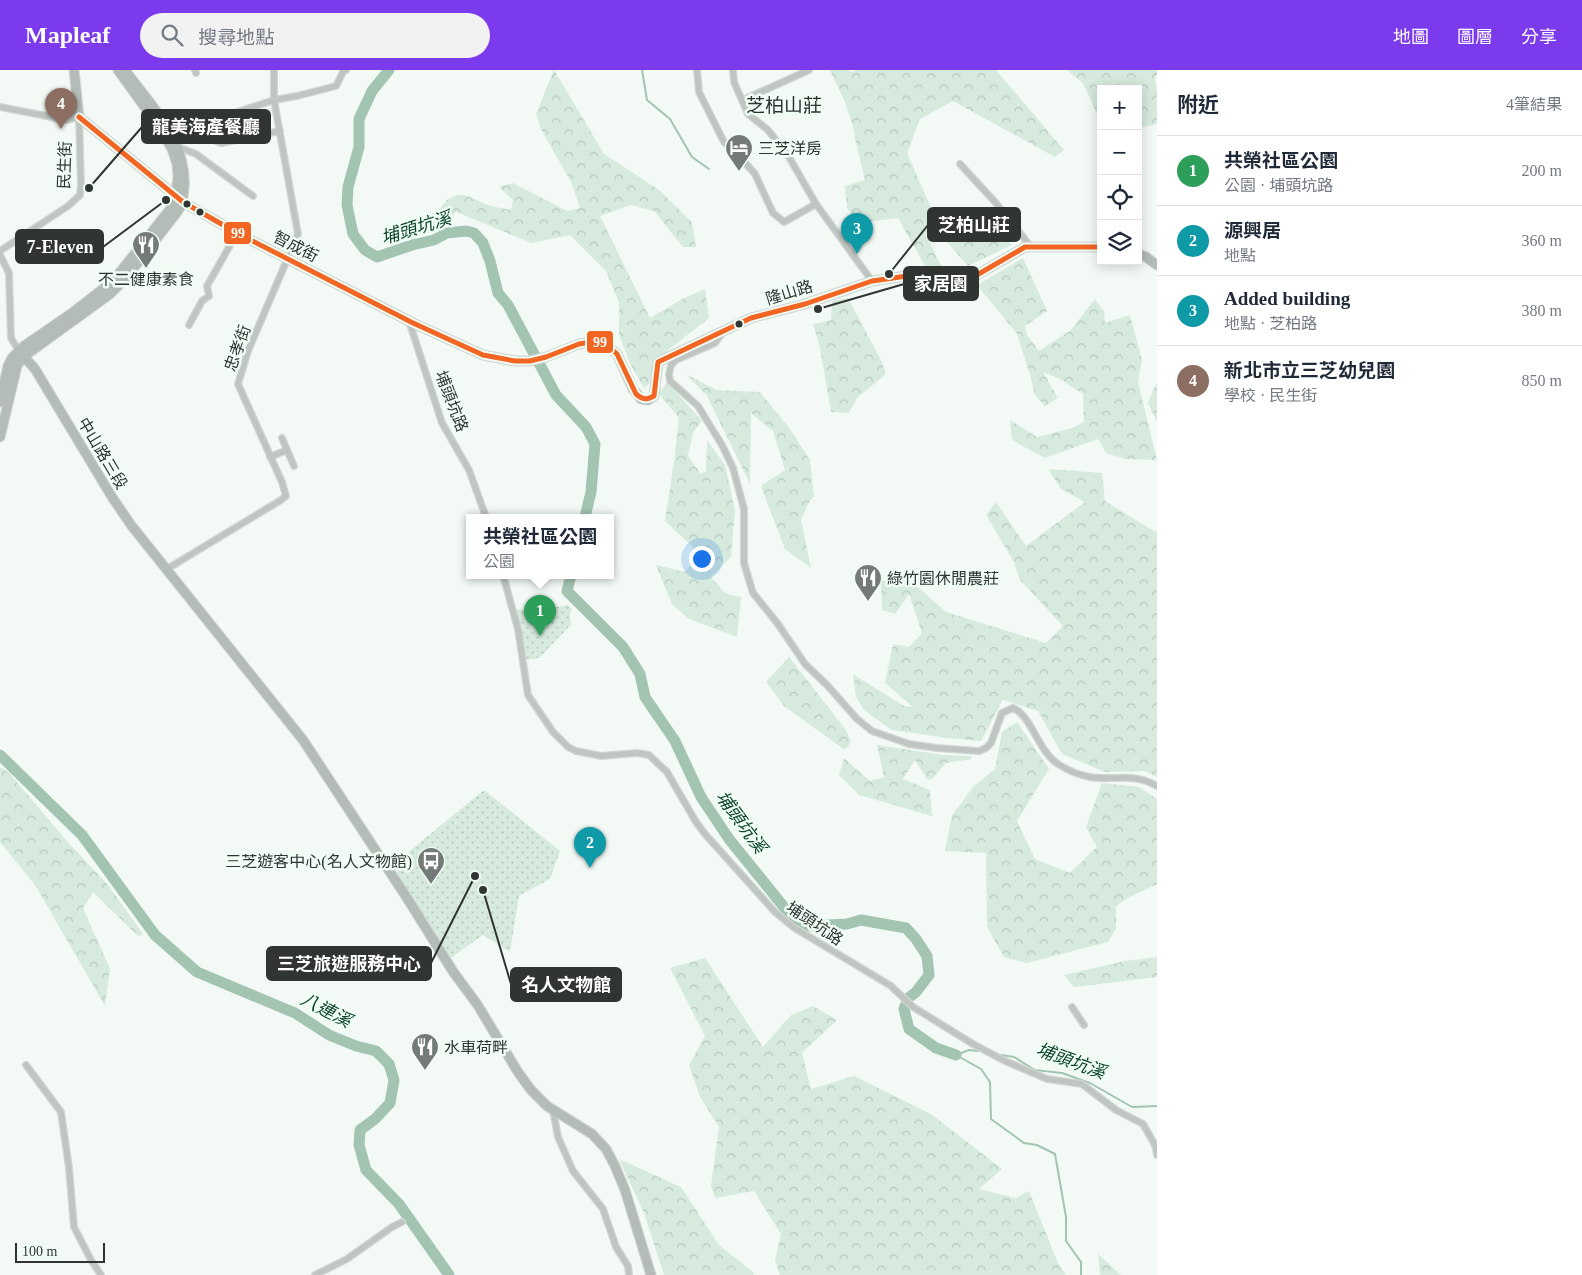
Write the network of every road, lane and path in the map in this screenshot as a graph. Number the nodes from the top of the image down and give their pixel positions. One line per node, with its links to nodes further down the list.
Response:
1 (74, 70): 12 (street, 民生街)
2 (118, 70): 15 (street)
3 (125, 70): 13 (street)
4 (274, 70): 9 (street, 忠孝街)
5 (346, 70): 9 (street)
6 (697, 70): 19 (street)
7 (733, 70): 10 (street)
8 (809, 70): 10 (street)
9 (274, 100): 13 (street); 14 (street, 忠孝街)
10 (743, 100): 19 (street)
11 (0, 107): 12 (street)
12 (79, 117): 18 (street, 智成街); 23 (street, 民生街)
13 (170, 131): 14 (street); 15 (street)
14 (280, 132): 26 (street, 忠孝街)
15 (175, 148): 17 (street); 18 (street)
16 (960, 164): 21 (street)
17 (253, 196)
18 (179, 199): 20 (street, 智成街); 32 (street)
19 (816, 204): 28 (street)
20 (237, 233): 26 (street, 智成街); 30 (street)
21 (1032, 247): 22 (street, 隆山路); 28 (street, 隆山路)
22 (1097, 247)
23 (0, 250)
24 (0, 255): 32 (street)
25 (1142, 256): 27 (street)
26 (288, 259): 29 (street, 智成街); 37 (street, 忠孝街)
27 (1157, 265)
28 (872, 281): 31 (street, 隆山路)
29 (409, 321): 31 (street, 隆山路); 39 (street, 埔頭坑路)
30 (189, 324)
31 (723, 332): 42 (street)
32 (21, 354): 33 (street); 34 (street); 40 (street, 中山路三段)
33 (0, 402)
34 (0, 437)
35 (282, 438): 36 (street)
36 (287, 450): 37 (street); 38 (street)
37 (270, 457): 40 (street, 忠孝街)
38 (294, 466)
39 (485, 514)
40 (167, 569): 46 (street, 中山路三段)
41 (503, 579): 47 (street, 埔頭坑路)
42 (1157, 786)
43 (1072, 1007): 44 (street)
44 (1084, 1025)
45 (26, 1065): 49 (street)
46 (553, 1110): 51 (street); 52 (street, 中山路三段)
47 (1157, 1155)
48 (402, 1222): 50 (street)
49 (101, 1275)
50 (315, 1275)
51 (629, 1275)
52 (651, 1275)

